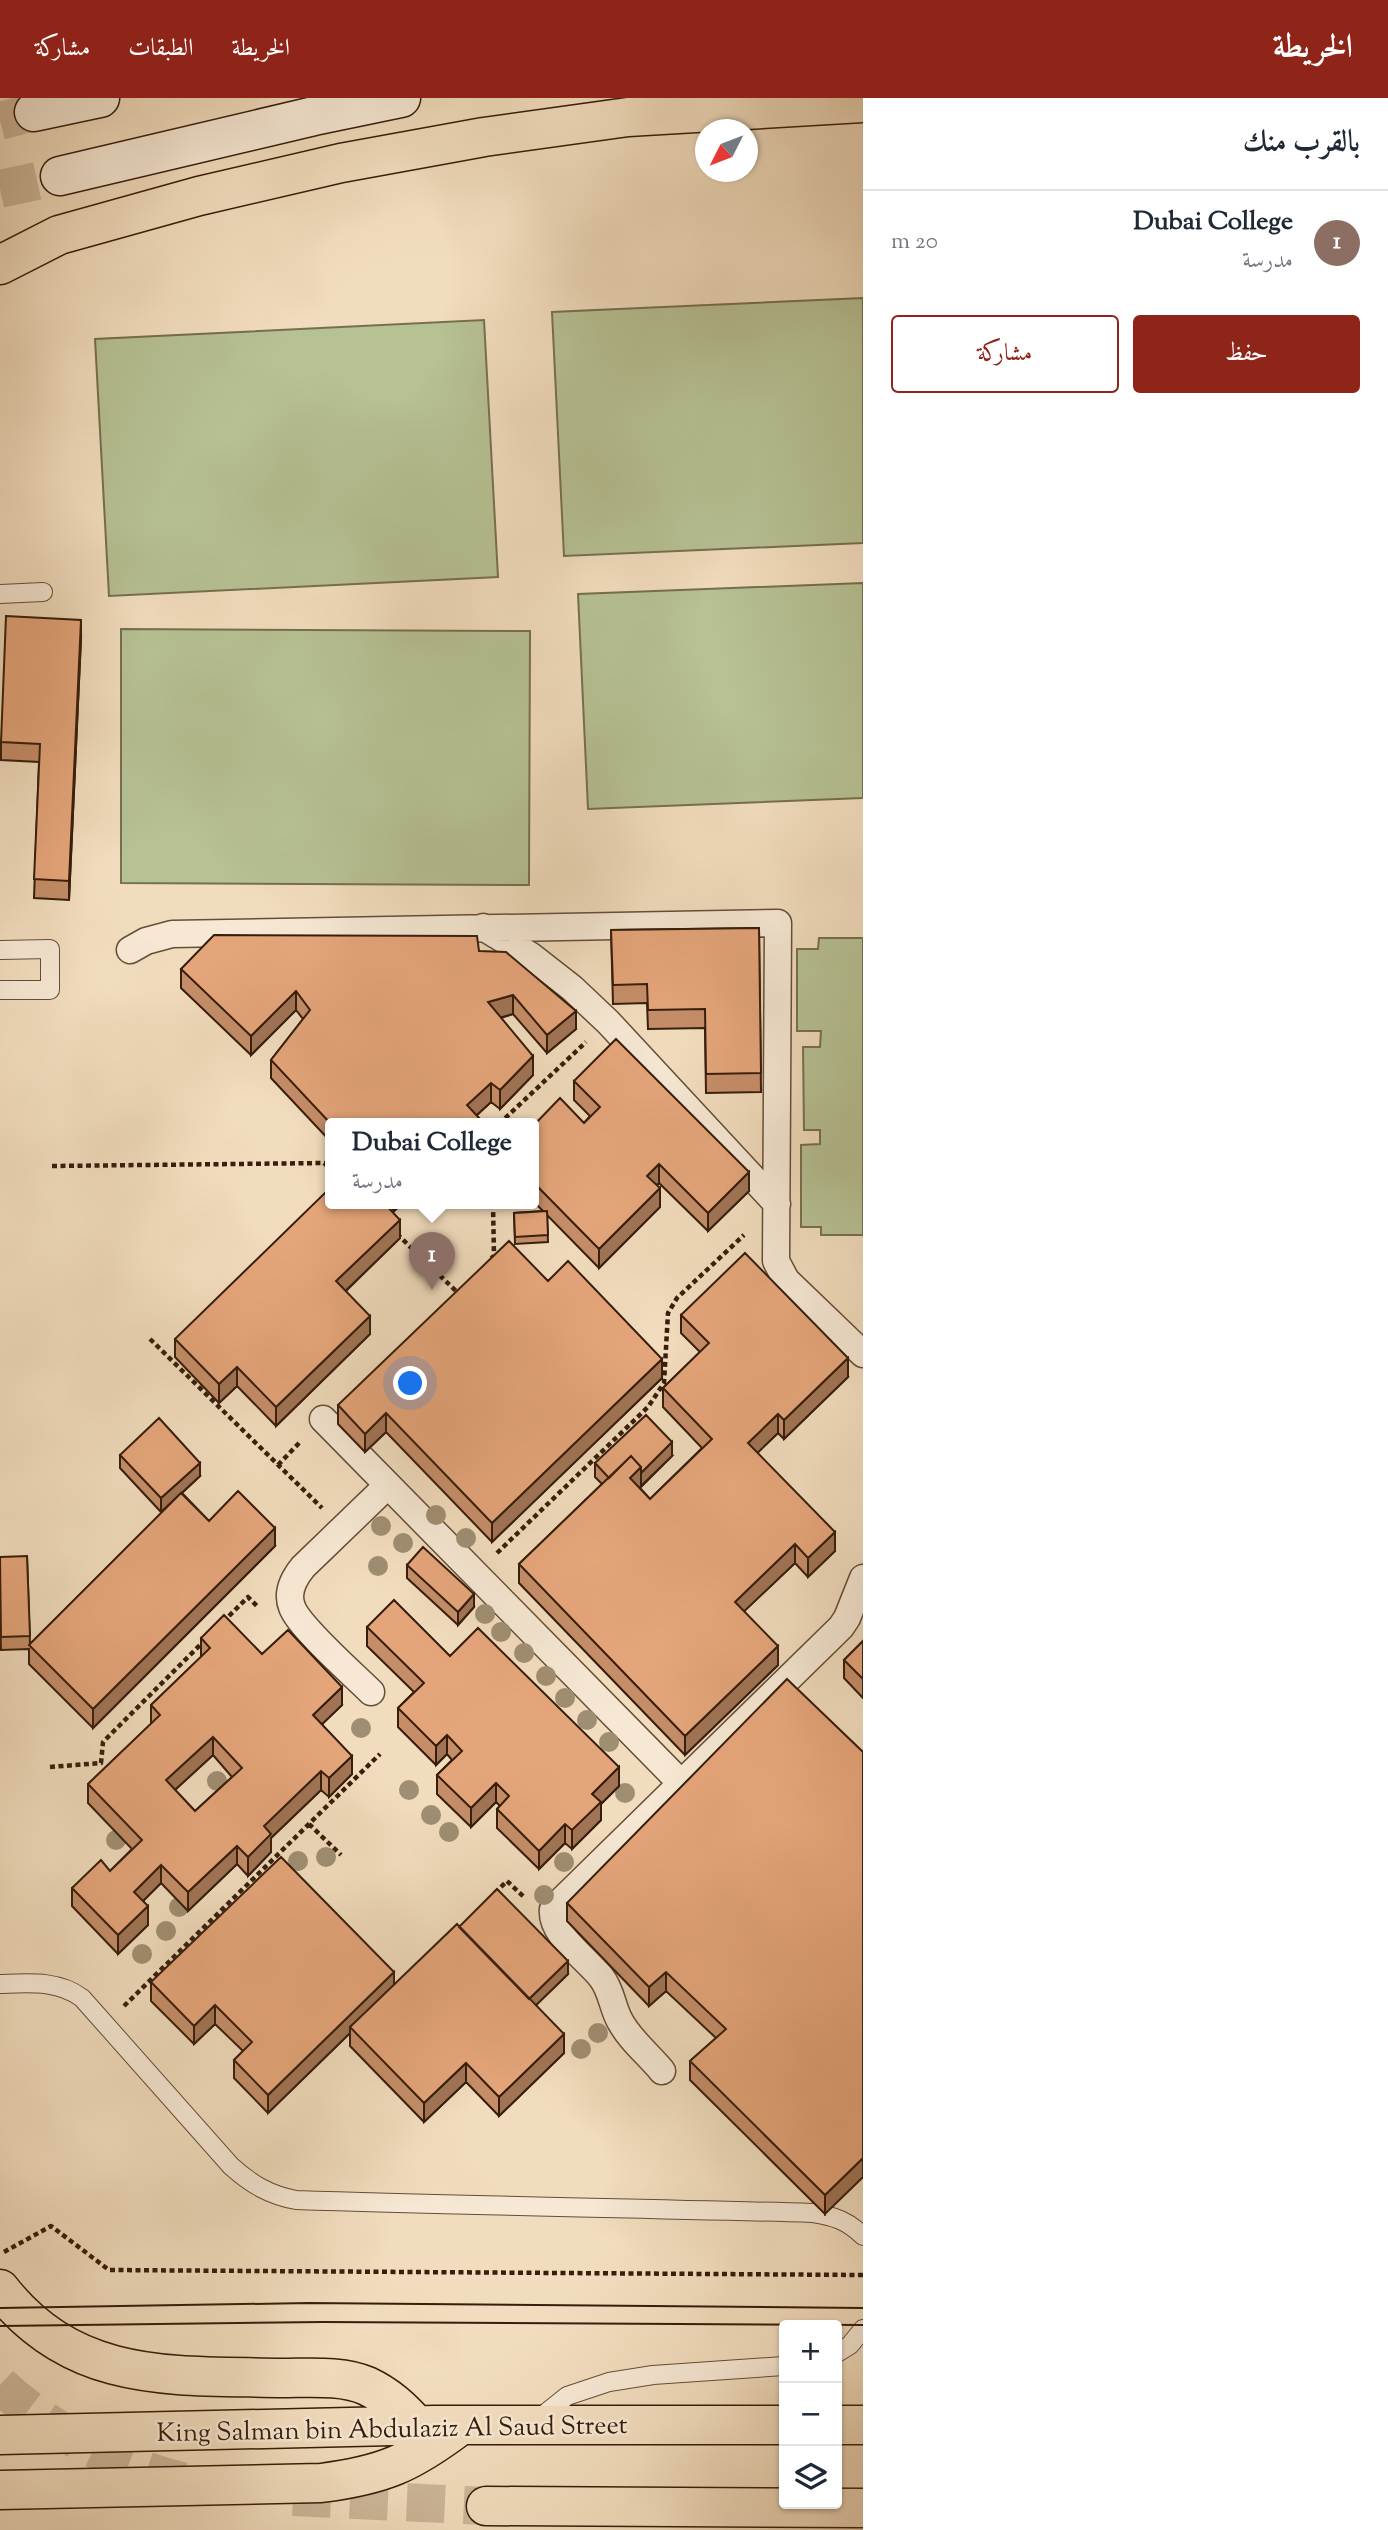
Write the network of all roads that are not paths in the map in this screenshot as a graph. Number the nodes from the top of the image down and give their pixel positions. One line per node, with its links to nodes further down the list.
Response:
1 (100, 98): 4 (main road)
2 (401, 98): 5 (main road)
3 (863, 103): 7 (main road)
4 (34, 112)
5 (60, 176)
6 (0, 233): 7 (main road)
7 (59, 235): 8 (main road)
8 (0, 265)
9 (43, 592): 10 (lane)
10 (0, 594)
11 (483, 927): 13 (street); 15 (street); 15 (street)
12 (0, 950): 14 (lane)
13 (130, 950)
14 (0, 989)
15 (778, 1204): 16 (street)
16 (863, 1354)
17 (323, 1419): 18 (street)
18 (388, 1485): 20 (street); 21 (street)
19 (863, 1578): 21 (street)
20 (371, 1692)
21 (681, 1783): 23 (street)
22 (0, 1984): 24 (lane)
23 (662, 2071)
24 (863, 2236)
25 (0, 2289): 34 (main road)
26 (863, 2329): 27 (lane)
27 (842, 2350)
28 (779, 2366): 30 (lane)
29 (461, 2425): 30 (main road, King Salman bin Abdulaziz Al Saud Street); 34 (main road, King Salman bin Abdulaziz Al Saud Street); 36 (main road)
30 (531, 2425): 31 (main road, King Salman bin Abdulaziz Al Saud Street)
31 (779, 2425)
32 (842, 2425): 33 (main road)
33 (863, 2425)
34 (417, 2426): 35 (main road, King Salman bin Abdulaziz Al Saud Street)
35 (0, 2435)
36 (0, 2490)
37 (486, 2506): 38 (main road)
38 (863, 2508)

